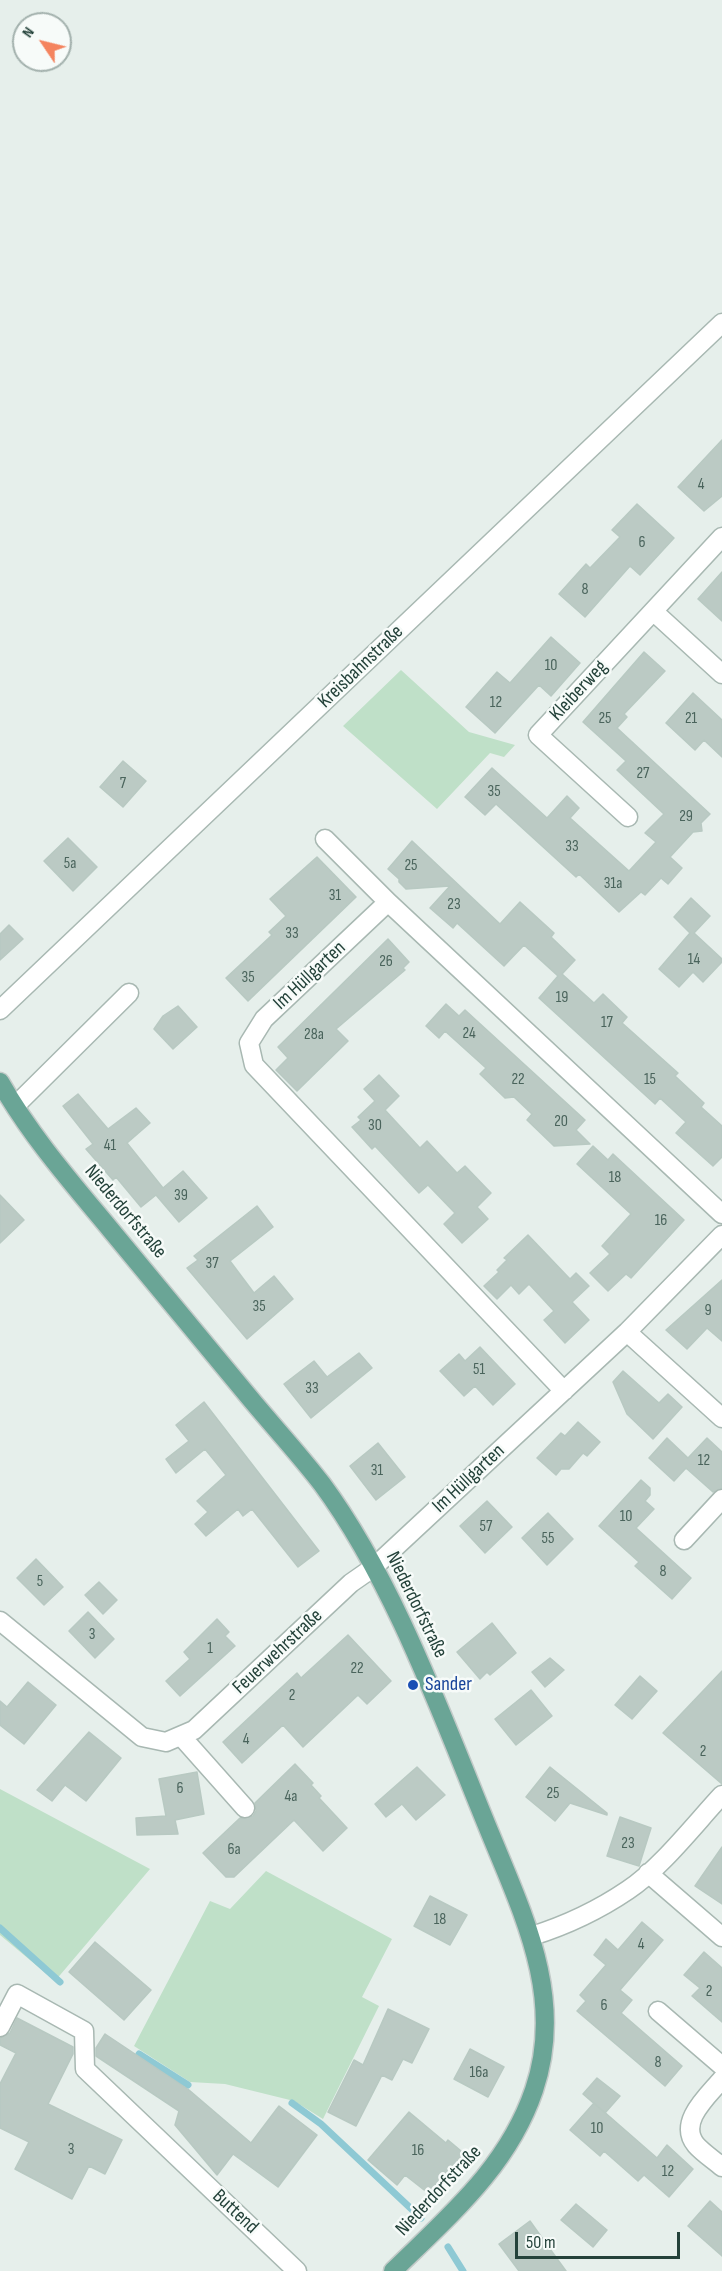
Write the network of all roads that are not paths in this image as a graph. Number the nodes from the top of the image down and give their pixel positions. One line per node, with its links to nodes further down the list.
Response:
1 (722, 323): 9 (street, Kreisbahnstraße)
2 (722, 537): 3 (street, Kleiberweg)
3 (653, 611): 4 (street); 5 (street, Kleiberweg)
4 (722, 674)
5 (628, 817)
6 (325, 839): 7 (street)
7 (388, 902): 12 (street); 15 (street, Im Hüllgarten)
8 (129, 993): 11 (street)
9 (0, 1010)
10 (0, 1082): 11 (main road, Niederdorfstraße)
11 (15, 1106): 19 (main road, Niederdorfstraße)
12 (722, 1214)
13 (722, 1235): 14 (street, Im Hüllgarten)
14 (627, 1332): 15 (street, Im Hüllgarten); 16 (street)
15 (564, 1391): 19 (street, Im Hüllgarten)
16 (722, 1418)
17 (722, 1499): 18 (street)
18 (684, 1540)
19 (374, 1567): 21 (street, Feuerwehrstraße); 25 (main road, Niederdorfstraße)
20 (0, 1621): 21 (street, Feuerwehrstraße)
21 (181, 1736): 23 (street)
22 (722, 1795): 24 (street)
23 (245, 1808)
24 (648, 1873): 25 (street); 26 (street)
25 (532, 1936): 33 (main road, Niederdorfstraße)
26 (722, 1937)
27 (658, 2011): 29 (street)
28 (0, 2027): 32 (street, Buttend)
29 (722, 2066)
30 (722, 2079): 31 (street)
31 (722, 2167)
32 (297, 2271)
33 (393, 2271)

